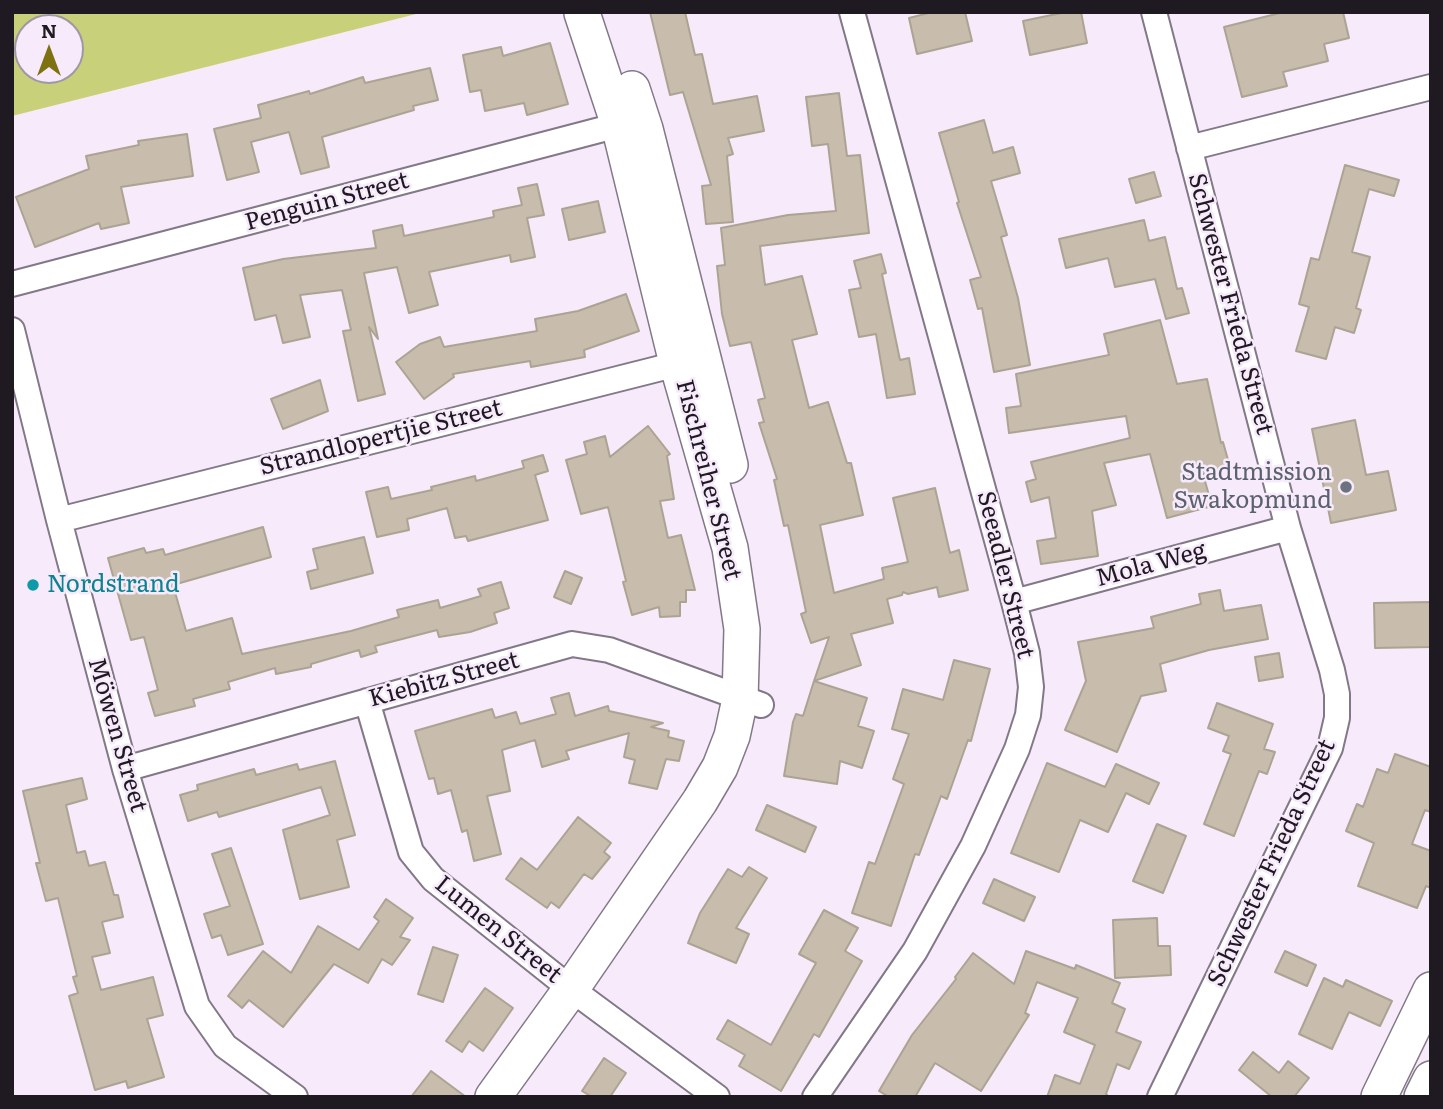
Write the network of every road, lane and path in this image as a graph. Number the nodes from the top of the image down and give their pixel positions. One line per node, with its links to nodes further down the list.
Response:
1 (582, 12): 6 (street, Fischreiher Street)
2 (607, 12): 6 (street, Fischreiher Street)
3 (852, 12): 13 (street, Seeadler Street)
4 (1154, 12): 7 (street, Schwester Frieda Street)
5 (1431, 87): 7 (street)
6 (630, 122): 8 (street, Penguin Street); 10 (street, Fischreiher Street)
7 (1189, 148): 12 (street, Schwester Frieda Street)
8 (12, 284)
9 (12, 330): 11 (street, Möwen Street)
10 (690, 361): 11 (street, Strandlopertjie Street); 15 (street, Fischreiher Street)
11 (59, 520): 16 (street, Möwen Street)
12 (1289, 528): 13 (street, Mola Weg); 25 (street, Schwester Frieda Street)
13 (1014, 602): 24 (street, Seeadler Street)
14 (367, 701): 15 (street, Kiebitz Street); 16 (street, Kiebitz Street); 18 (street, Lumen Street)
15 (750, 702): 18 (street, Fischreiher Street)
16 (125, 769): 20 (street, Möwen Street)
17 (1431, 990): 26 (street)
18 (581, 995): 21 (street, Fischreiher Street); 22 (street, Fischreiher Street); 23 (street, Lumen Street)
19 (1431, 1079): 27 (street)
20 (295, 1097)
21 (493, 1097)
22 (523, 1097)
23 (718, 1097)
24 (815, 1097)
25 (1160, 1097)
26 (1379, 1097)
27 (1422, 1097)

